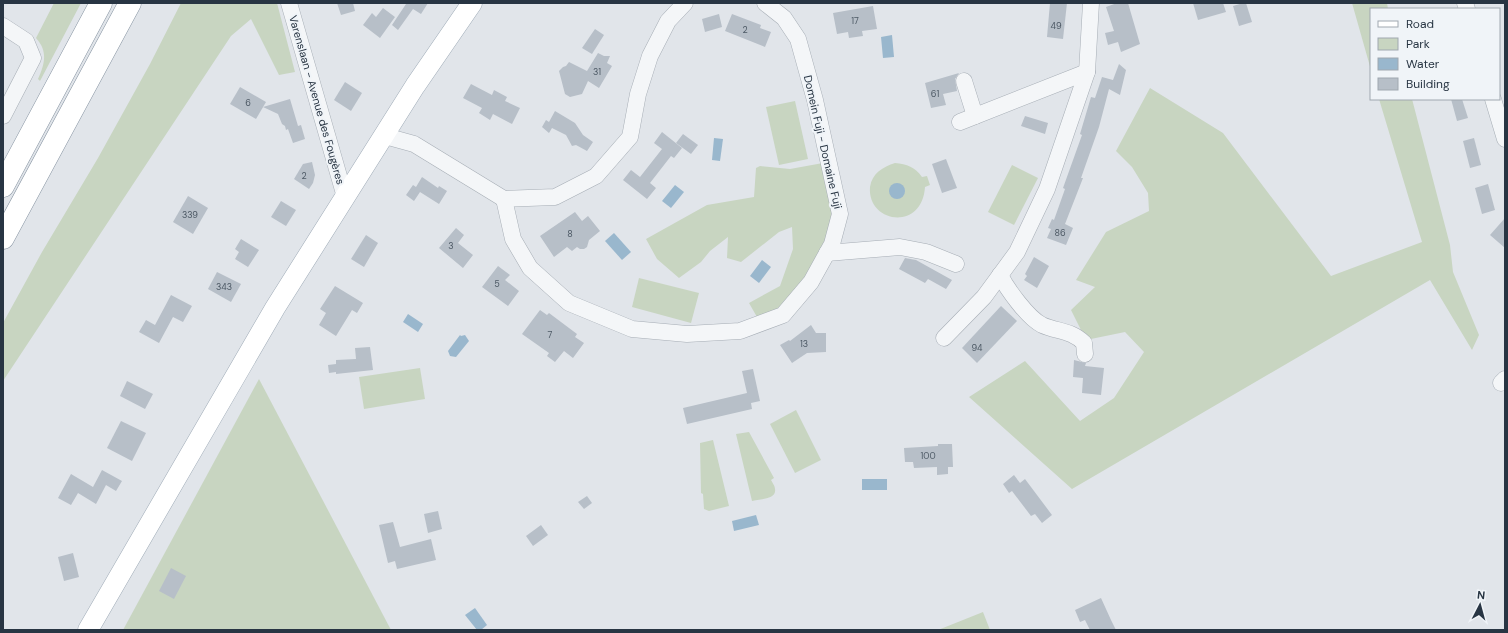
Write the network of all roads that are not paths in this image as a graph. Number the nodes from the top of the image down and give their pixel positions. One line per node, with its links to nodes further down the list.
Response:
1 (101, 3): 15 (highway)
2 (130, 3): 18 (highway)
3 (289, 3): 16 (street, Varenslaan - Avenue des Fougères)
4 (685, 3): 17 (street)
5 (765, 3): 19 (street, Domein Fuji - Domaine Fuji)
6 (1091, 3): 9 (street)
7 (470, 4): 13 (main road)
8 (3, 26): 12 (street)
9 (1087, 72): 10 (street); 21 (street)
10 (964, 81)
11 (1493, 100): 14 (street)
12 (3, 116)
13 (390, 128): 16 (main road); 17 (street)
14 (1505, 139)
15 (3, 186)
16 (345, 197): 24 (main road)
17 (504, 199): 19 (street, Domein Fuji - Domaine Fuji)
18 (3, 238)
19 (827, 253): 20 (street)
20 (956, 264)
21 (1000, 275): 22 (street); 23 (street)
22 (944, 338)
23 (1085, 354)
24 (88, 630)

